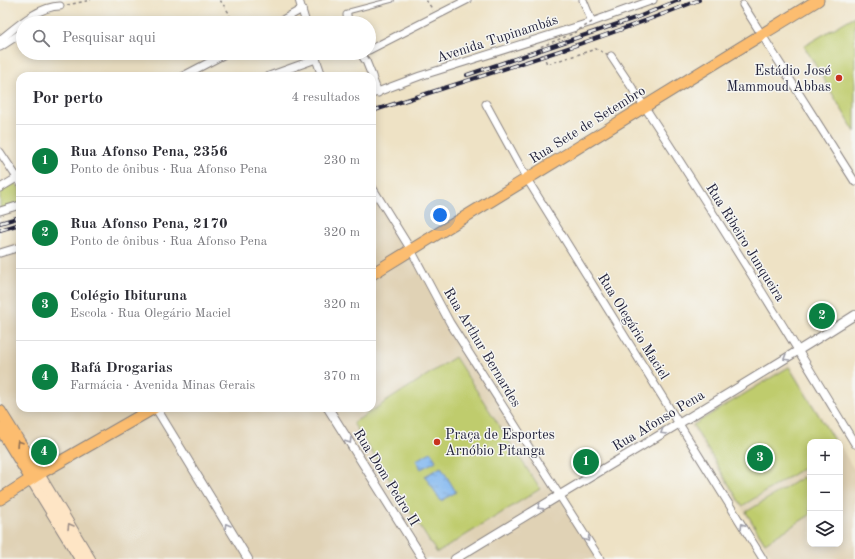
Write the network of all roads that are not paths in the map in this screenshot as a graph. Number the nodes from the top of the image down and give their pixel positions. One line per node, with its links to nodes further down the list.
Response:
1 (299, 0): 10 (street)
2 (392, 0): 11 (lane)
3 (467, 0): 20 (street)
4 (583, 0): 15 (street)
5 (653, 0): 7 (street, Avenida Tupinambás)
6 (818, 0): 17 (main road, Rua Sete de Setembro)
7 (642, 2): 15 (street, Avenida Tupinambás)
8 (743, 5): 17 (street)
9 (60, 6): 12 (street)
10 (302, 9): 13 (street); 14 (street)
11 (347, 15)
12 (34, 16)
13 (290, 16)
14 (304, 16)
15 (592, 22): 31 (street, Avenida Tupinambás)
16 (16, 29): 19 (street)
17 (762, 34): 33 (main road, Rua Sete de Setembro); 38 (street)
18 (16, 37): 21 (street)
19 (0, 40)
20 (376, 46)
21 (0, 47)
22 (611, 56): 33 (street, Rua Ribeiro Junqueira)
23 (214, 60): 27 (street)
24 (306, 60): 28 (street)
25 (316, 60): 29 (street)
26 (365, 60): 30 (street)
27 (191, 72)
28 (278, 72)
29 (321, 72)
30 (370, 72)
31 (376, 93)
32 (486, 104): 36 (street, Rua Olegário Maciel)
33 (644, 106): 36 (main road, Rua Sete de Setembro); 48 (street, Rua Ribeiro Junqueira)
34 (0, 152): 35 (street)
35 (16, 174)
36 (527, 179): 44 (main road, Rua Sete de Setembro); 53 (street, Rua Olegário Maciel)
37 (16, 180): 39 (street)
38 (855, 182)
39 (0, 188)
40 (376, 193): 44 (street, Rua Arthur Bernardes)
41 (16, 206): 42 (street)
42 (0, 211)
43 (16, 248): 45 (street)
44 (411, 250): 46 (main road, Rua Sete de Setembro); 57 (street, Rua Arthur Bernardes)
45 (0, 253)
46 (376, 272)
47 (855, 315): 48 (street, Rua Afonso Pena)
48 (799, 351): 53 (street, Rua Afonso Pena, one-way to 53); 55 (street, Rua Ribeiro Junqueira)
49 (0, 411): 56 (main road, one-way to 49)
50 (148, 412): 56 (main road)
51 (157, 412): 61 (street, one-way to 51)
52 (331, 412): 62 (street, Rua Dom Pedro II, one-way to 62)
53 (679, 422): 57 (street, Rua Afonso Pena, one-way to 57); 65 (street, Rua Olegário Maciel, one-way to 53)
54 (0, 428): 56 (main road)
55 (855, 444)
56 (35, 477): 58 (main road); 59 (main road); 60 (main road, one-way to 56)
57 (559, 494): 63 (street, Rua Afonso Pena, one-way to 63); 64 (street, Rua Arthur Bernardes, one-way to 64)
58 (0, 499)
59 (80, 559)
60 (90, 559)
61 (248, 559)
62 (423, 559)
63 (455, 559)
64 (600, 559)
65 (763, 559)

